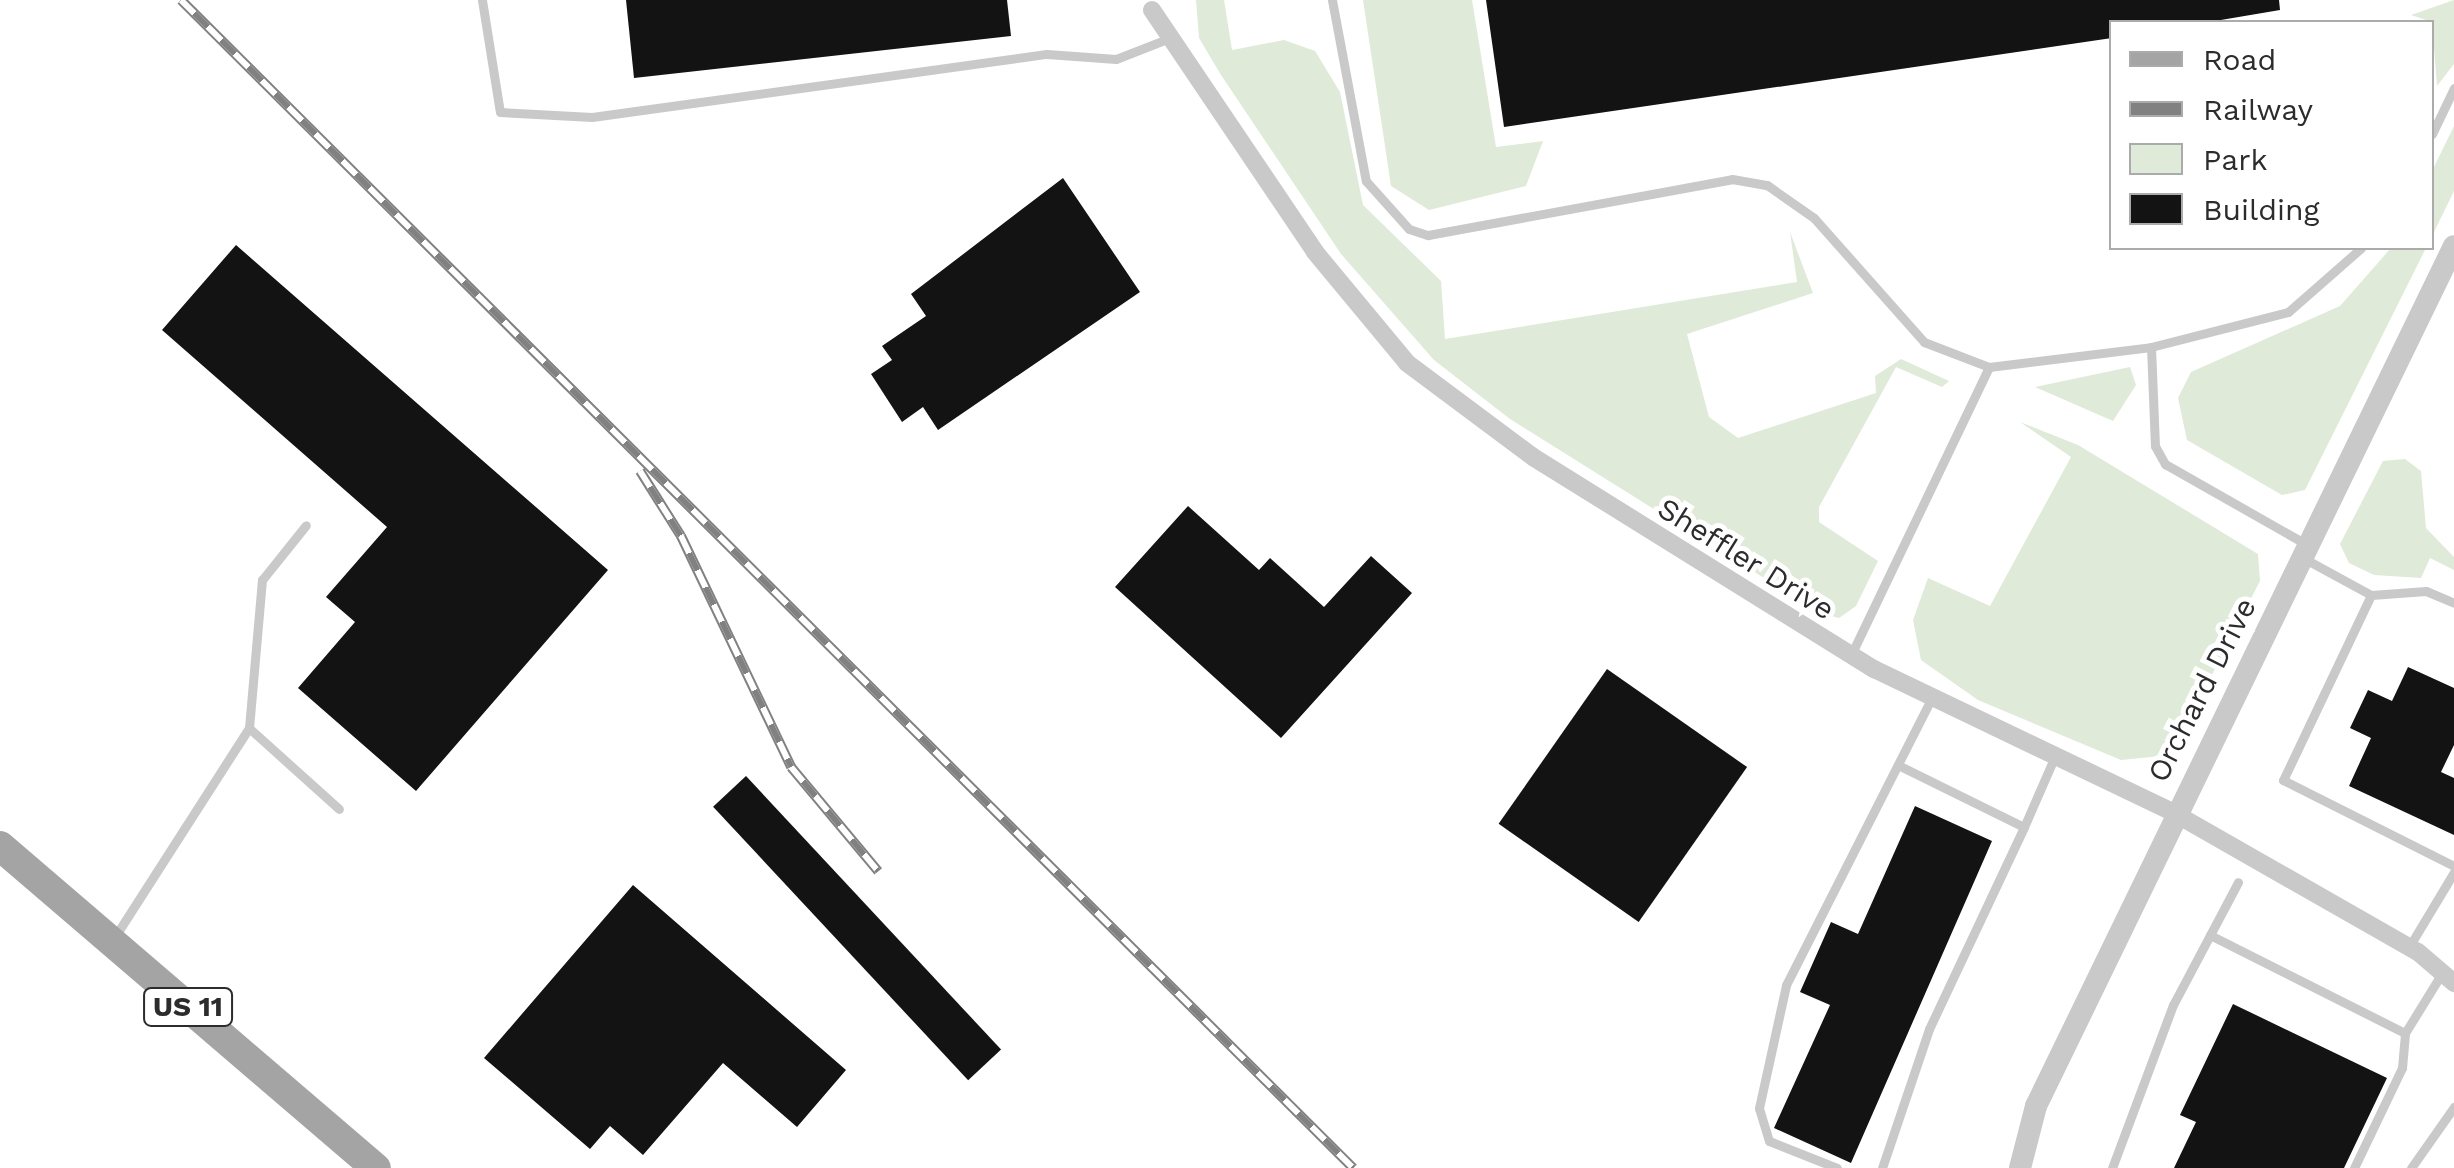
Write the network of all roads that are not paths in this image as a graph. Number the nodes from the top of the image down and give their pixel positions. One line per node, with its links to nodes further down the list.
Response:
1 (482, 0): 4 (lane)
2 (1332, 0): 10 (lane)
3 (1150, 5): 4 (street, Sheffler Drive)
4 (1170, 37): 15 (street, Sheffler Drive)
5 (2454, 88): 6 (lane)
6 (2434, 130)
7 (2454, 246): 12 (street, Orchard Drive)
8 (2359, 250): 9 (lane)
9 (2151, 347): 10 (lane); 12 (lane)
10 (1989, 368): 15 (lane)
11 (306, 525): 17 (lane)
12 (2305, 551): 13 (lane); 21 (street, Orchard Drive)
13 (2371, 595): 14 (lane); 24 (lane)
14 (2454, 603)
15 (1851, 655): 16 (street, Sheffler Drive)
16 (1932, 697): 18 (street, Sheffler Drive); 19 (lane)
17 (249, 728): 20 (lane); 27 (lane)
18 (2056, 756): 21 (street, Sheffler Drive); 22 (lane)
19 (1900, 766): 22 (lane); 33 (lane)
20 (340, 808)
21 (2174, 812): 28 (street, Sheffler Drive); 35 (street, Orchard Drive)
22 (2024, 827): 34 (lane)
23 (0, 846): 27 (main road, US 11)
24 (2454, 869): 28 (lane)
25 (2238, 882): 26 (lane)
26 (2210, 935): 30 (lane); 36 (lane)
27 (112, 942): 32 (main road, US 11)
28 (2409, 947): 29 (street, Sheffler Drive)
29 (2448, 978): 30 (lane)
30 (2405, 1033): 37 (lane)
31 (2454, 1107): 38 (lane)
32 (376, 1168)
33 (1836, 1168)
34 (1882, 1168)
35 (2020, 1168)
36 (2112, 1168)
37 (2354, 1168)
38 (2411, 1168)

